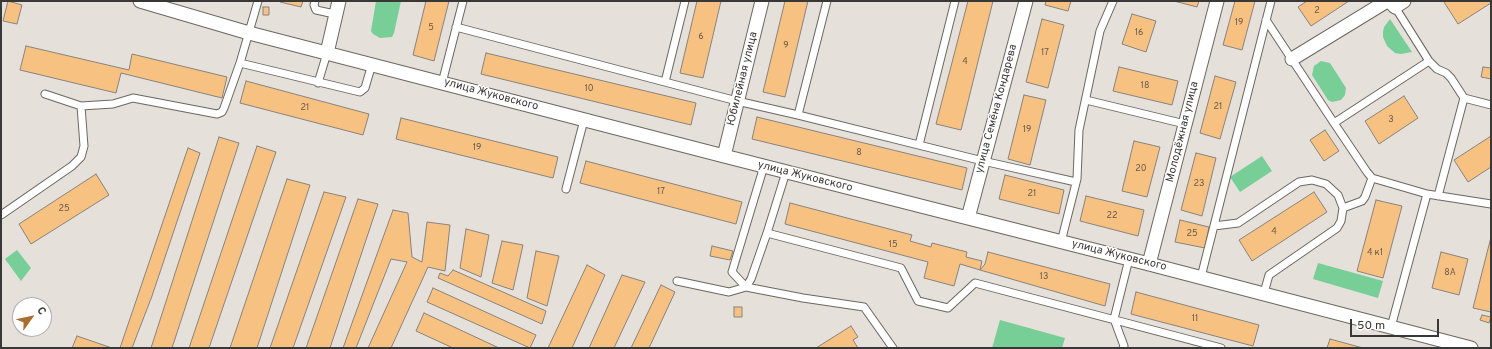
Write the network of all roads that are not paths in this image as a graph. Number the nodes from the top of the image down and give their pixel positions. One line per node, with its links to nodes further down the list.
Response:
1 (140, 1): 17 (street, улица Жуковского)
2 (258, 1): 17 (lane)
3 (315, 1): 14 (lane)
4 (463, 1): 16 (lane)
5 (685, 1): 24 (lane)
6 (762, 1): 29 (street, Юбилейная улица)
7 (827, 1): 32 (lane)
8 (955, 1): 36 (lane)
9 (1026, 1): 38 (street, улица Семёна Кондарева)
10 (1113, 1): 28 (lane)
11 (1216, 1): 35 (street, Молодёжная улица)
12 (1271, 1): 15 (lane)
13 (1393, 3): 19 (street); 20 (lane)
14 (337, 7): 18 (street)
15 (1266, 20): 19 (lane); 50 (lane)
16 (456, 27): 23 (lane); 24 (lane)
17 (249, 33): 18 (street, улица Жуковского); 21 (lane)
18 (327, 53): 22 (street, улица Жуковского); 25 (lane)
19 (1292, 60): 34 (lane)
20 (1429, 61): 27 (lane); 34 (lane)
21 (240, 63): 25 (lane); 31 (lane)
22 (372, 64): 23 (street, улица Жуковского); 25 (lane)
23 (442, 82): 33 (street, улица Жуковского)
24 (665, 82): 29 (lane)
25 (318, 83)
26 (45, 94): 31 (lane)
27 (1464, 98): 30 (lane); 45 (lane)
28 (1086, 100): 35 (lane); 42 (lane)
29 (737, 101): 32 (lane); 37 (street, Юбилейная улица)
30 (1491, 105)
31 (81, 106): 48 (lane)
32 (798, 115): 36 (lane)
33 (584, 120): 37 (street, улица Жуковского); 43 (lane)
34 (1334, 123): 41 (lane)
35 (1185, 124): 54 (street, Молодёжная улица)
36 (919, 145): 38 (lane)
37 (724, 156): 39 (street, улица Жуковского)
38 (983, 161): 42 (lane); 49 (street, улица Семёна Кондарева)
39 (764, 166): 40 (street, улица Жуковского); 57 (lane)
40 (786, 172): 49 (street, улица Жуковского); 51 (lane)
41 (1372, 178): 44 (lane); 47 (lane)
42 (1076, 182): 52 (lane)
43 (566, 189)
44 (1427, 194): 45 (lane); 60 (lane)
45 (1438, 196): 46 (lane)
46 (1491, 204)
47 (1343, 208): 50 (lane); 58 (lane)
48 (1, 215)
49 (968, 218): 52 (street, улица Жуковского)
50 (1214, 226): 55 (lane)
51 (767, 233): 57 (lane); 59 (lane)
52 (1062, 242): 53 (street, улица Жуковского)
53 (1129, 259): 54 (street, улица Жуковского); 59 (lane)
54 (1149, 264): 55 (street, улица Жуковского)
55 (1201, 277): 58 (street, улица Жуковского)
56 (677, 280): 57 (lane)
57 (746, 287): 62 (lane)
58 (1264, 293): 60 (street, улица Жуковского)
59 (1114, 319): 61 (lane); 63 (lane)
60 (1391, 327): 64 (street, улица Жуковского)
61 (1124, 347)
62 (893, 348)
63 (1220, 348)
64 (1471, 348)

